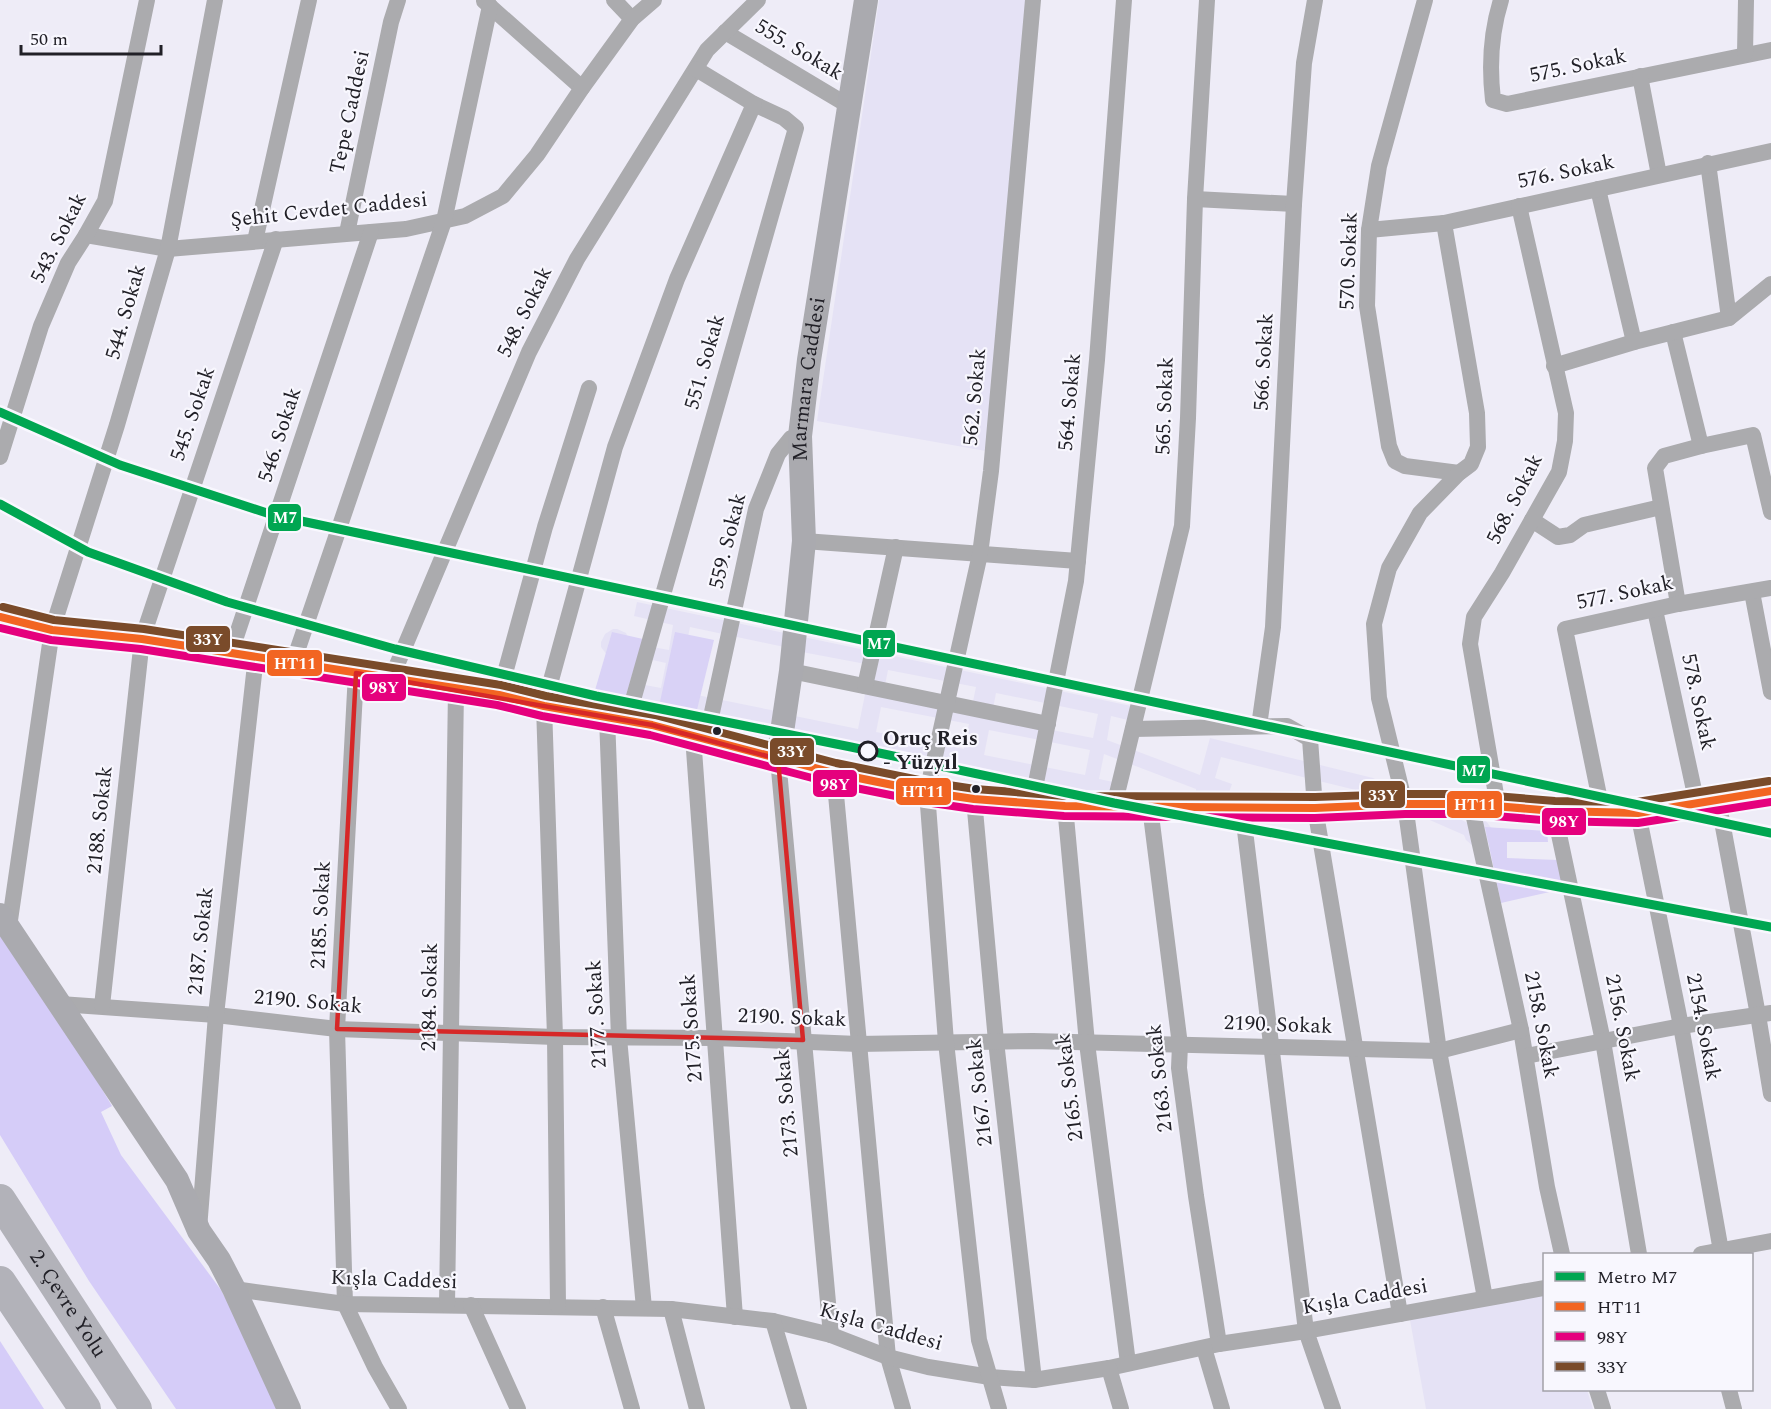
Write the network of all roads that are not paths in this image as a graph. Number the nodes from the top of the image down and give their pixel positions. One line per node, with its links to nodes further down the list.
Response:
1 (147, 0): 38 (street, 543. Sokak)
2 (215, 0): 41 (street, 544. Sokak)
3 (309, 0): 40 (street)
4 (398, 0): 37 (street, Tepe Caddesi)
5 (614, 0): 17 (street)
6 (654, 0): 17 (street, Şehit Cevdet Caddesi)
7 (758, 0): 18 (street, 548. Sokak)
8 (866, 0): 25 (main road, Marmara Caddesi)
9 (1033, 0): 57 (street, 562. Sokak)
10 (1124, 0): 58 (street, 564. Sokak)
11 (1207, 0): 30 (street, 565. Sokak)
12 (1315, 0): 31 (street, 566. Sokak)
13 (1425, 0): 35 (street, 570. Sokak)
14 (1501, 0): 22 (street, 575. Sokak)
15 (1746, 0): 20 (street)
16 (486, 3): 23 (street); 33 (street)
17 (632, 20): 23 (street, Şehit Cevdet Caddesi)
18 (725, 32): 21 (street, 548. Sokak); 25 (street, 555. Sokak)
19 (1771, 50): 20 (street, 575. Sokak)
20 (1745, 54): 22 (street, 575. Sokak)
21 (696, 69): 24 (street, 551. Sokak); 71 (street, 548. Sokak)
22 (1640, 76): 28 (street)
23 (582, 88): 33 (street, Şehit Cevdet Caddesi)
24 (754, 104): 77 (street); 78 (street, 551. Sokak)
25 (849, 106): 48 (main road, Marmara Caddesi)
26 (1771, 151): 27 (street, 576. Sokak)
27 (1708, 164): 28 (street, 576. Sokak); 43 (street)
28 (1659, 175): 29 (street, 576. Sokak)
29 (1598, 189): 32 (street, 576. Sokak); 45 (street)
30 (1195, 199): 31 (street); 81 (street, 565. Sokak)
31 (1294, 204): 80 (street, 566. Sokak)
32 (1519, 206): 34 (street, 576. Sokak); 46 (street, 568. Sokak)
33 (444, 221): 36 (street, Şehit Cevdet Caddesi); 68 (street)
34 (1444, 223): 35 (street, 576. Sokak); 51 (street)
35 (1369, 230): 51 (street, 570. Sokak)
36 (371, 231): 37 (street, Şehit Cevdet Caddesi); 66 (street, 546. Sokak)
37 (347, 233): 39 (street, Şehit Cevdet Caddesi)
38 (86, 235): 41 (street, Şehit Cevdet Caddesi); 50 (street, 543. Sokak)
39 (276, 239): 40 (street, Şehit Cevdet Caddesi); 65 (street, 545. Sokak)
40 (255, 241): 41 (street, Şehit Cevdet Caddesi)
41 (168, 249): 64 (street, 544. Sokak)
42 (1771, 284): 43 (street)
43 (1729, 318): 44 (street)
44 (1673, 332): 45 (street); 49 (street)
45 (1634, 342): 46 (street)
46 (1554, 366): 54 (street, 568. Sokak)
47 (589, 388): 75 (street)
48 (800, 436): 55 (main road, Marmara Caddesi); 82 (street, 559. Sokak)
49 (1701, 446): 52 (street); 53 (street)
50 (0, 457)
51 (1459, 473): 90 (street)
52 (1661, 507): 54 (street); 61 (street)
53 (1771, 512)
54 (1532, 520): 95 (street, 568. Sokak)
55 (804, 541): 56 (street); 69 (main road, Marmara Caddesi)
56 (896, 546): 57 (street); 72 (street)
57 (980, 554): 58 (street); 76 (street, 562. Sokak)
58 (1078, 561): 79 (street, 564. Sokak)
59 (1771, 588): 60 (street, 577. Sokak)
60 (1752, 592): 61 (street, 577. Sokak); 74 (street)
61 (1678, 604): 62 (street, 577. Sokak)
62 (1655, 610): 88 (street, 578. Sokak); 98 (street, 577. Sokak)
63 (0, 617): 64 (main road)
64 (52, 630): 65 (main road); 101 (street, 544. Sokak)
65 (142, 639): 66 (main road); 103 (street, 2188. Sokak)
66 (231, 652): 67 (main road)
67 (256, 656): 68 (main road); 105 (street, 2187. Sokak)
68 (293, 663): 70 (main road)
69 (791, 671): 72 (street); 83 (main road, Marmara Caddesi)
70 (356, 673): 71 (main road); 107 (street, 2185. Sokak)
71 (391, 679): 73 (main road)
72 (865, 686): 76 (street)
73 (456, 689): 75 (main road); 109 (street, 2184. Sokak)
74 (1771, 692)
75 (499, 695): 77 (main road)
76 (948, 703): 79 (street); 86 (street, 562. Sokak)
77 (544, 706): 78 (main road); 110 (street)
78 (617, 719): 82 (main road); 111 (street, 2177. Sokak)
79 (1048, 724): 89 (street, 564. Sokak)
80 (1259, 726): 81 (street); 97 (street)
81 (1133, 729): 93 (street, 565. Sokak)
82 (700, 738): 83 (main road); 112 (street, 2175. Sokak)
83 (778, 759): 84 (main road); 113 (street, 2173. Sokak)
84 (834, 773): 86 (main road); 118 (street)
85 (1771, 791): 88 (main road)
86 (927, 792): 87 (main road); 116 (street, 562. Sokak)
87 (974, 799): 89 (main road); 114 (street, 2167. Sokak)
88 (1707, 802): 100 (main road); 104 (street, 578. Sokak)
89 (1032, 803): 92 (main road)
90 (1405, 804): 91 (main road); 97 (main road); 122 (street)
91 (1471, 804): 95 (main road); 108 (street, 2158. Sokak)
92 (1065, 806): 93 (main road); 117 (street, 2165. Sokak)
93 (1114, 806): 96 (main road)
94 (1242, 806): 96 (main road); 97 (main road); 120 (street)
95 (1498, 806): 99 (main road)
96 (1150, 807): 119 (street, 2163. Sokak)
97 (1316, 808): 121 (street)
98 (1602, 810): 99 (main road); 100 (main road)
99 (1554, 811): 115 (street, 2156. Sokak)
100 (1638, 813): 106 (street, 2154. Sokak)
101 (5, 921): 102 (main road)
102 (60, 1004): 103 (street, 2190. Sokak); 126 (main road)
103 (102, 1006): 105 (street, 2190. Sokak)
104 (1765, 1014): 106 (street); 124 (street, 578. Sokak)
105 (216, 1015): 107 (street, 2190. Sokak); 126 (street, 2187. Sokak)
106 (1681, 1026): 115 (street); 128 (street, 2154. Sokak)
107 (338, 1029): 109 (street, 2190. Sokak); 136 (street, 2185. Sokak)
108 (1521, 1030): 122 (street, 2190. Sokak); 123 (street, 2158. Sokak)
109 (452, 1034): 110 (street, 2190. Sokak); 137 (street, 2184. Sokak)
110 (555, 1037): 111 (street, 2190. Sokak); 139 (street)
111 (619, 1038): 112 (street, 2190. Sokak); 141 (street, 2177. Sokak)
112 (715, 1038): 113 (street, 2190. Sokak); 144 (street, 2175. Sokak)
113 (803, 1040): 118 (street, 2190. Sokak); 147 (street, 2173. Sokak)
114 (996, 1041): 116 (street, 2190. Sokak); 117 (street, 2190. Sokak); 153 (street, 2167. Sokak)
115 (1603, 1041): 123 (street); 130 (street, 2156. Sokak)
116 (946, 1042): 118 (street, 2190. Sokak); 152 (street, 562. Sokak)
117 (1087, 1043): 119 (street, 2190. Sokak); 150 (street, 2165. Sokak)
118 (858, 1044): 149 (street)
119 (1180, 1045): 120 (street, 2190. Sokak); 148 (street, 2163. Sokak)
120 (1270, 1046): 121 (street, 2190. Sokak); 146 (street)
121 (1357, 1050): 122 (street, 2190. Sokak); 143 (street)
122 (1439, 1051): 135 (street)
123 (1526, 1056): 129 (street, 2158. Sokak)
124 (1771, 1094)
125 (0, 1200): 157 (highway, 2. Çevre Yolu)
126 (199, 1231): 134 (main road)
127 (1771, 1241): 128 (street)
128 (1720, 1251): 131 (street)
129 (1562, 1253)
130 (1640, 1253)
131 (1707, 1253)
132 (0, 1282): 156 (highway, 2. Çevre Yolu)
133 (1543, 1288): 135 (street, Kışla Caddesi)
134 (234, 1289): 136 (street, Kışla Caddesi); 158 (main road)
135 (1485, 1298): 143 (street, Kışla Caddesi)
136 (345, 1304): 137 (street, Kışla Caddesi); 159 (street)
137 (447, 1305): 138 (street, Kışla Caddesi)
138 (471, 1305): 139 (street, Kışla Caddesi); 160 (street)
139 (558, 1306): 140 (street, Kışla Caddesi)
140 (603, 1307): 141 (street, Kışla Caddesi); 161 (street)
141 (644, 1308): 142 (street, Kışla Caddesi)
142 (671, 1309): 144 (street, Kışla Caddesi); 162 (street)
143 (1400, 1314): 146 (street, Kışla Caddesi)
144 (735, 1317): 145 (street, Kışla Caddesi)
145 (773, 1321): 147 (street, Kışla Caddesi); 163 (street)
146 (1306, 1331): 148 (street, Kışla Caddesi); 168 (street)
147 (831, 1335): 149 (street, Kışla Caddesi)
148 (1212, 1346): 150 (street, Kışla Caddesi); 167 (street, 2163. Sokak)
149 (888, 1357): 152 (street, Kışla Caddesi); 164 (street)
150 (1128, 1363): 151 (street, Kışla Caddesi)
151 (1109, 1368): 153 (street, Kışla Caddesi); 166 (street)
152 (990, 1377): 153 (street, Kışla Caddesi); 165 (street, 562. Sokak)
153 (1034, 1380)
154 (1598, 1391): 169 (street)
155 (1730, 1391): 170 (street)
156 (85, 1409)
157 (136, 1409)
158 (289, 1409)
159 (399, 1409)
160 (518, 1409)
161 (632, 1409)
162 (697, 1409)
163 (799, 1409)
164 (903, 1409)
165 (999, 1409)
166 (1121, 1409)
167 (1222, 1409)
168 (1333, 1409)
169 (1603, 1409)
170 (1734, 1409)

